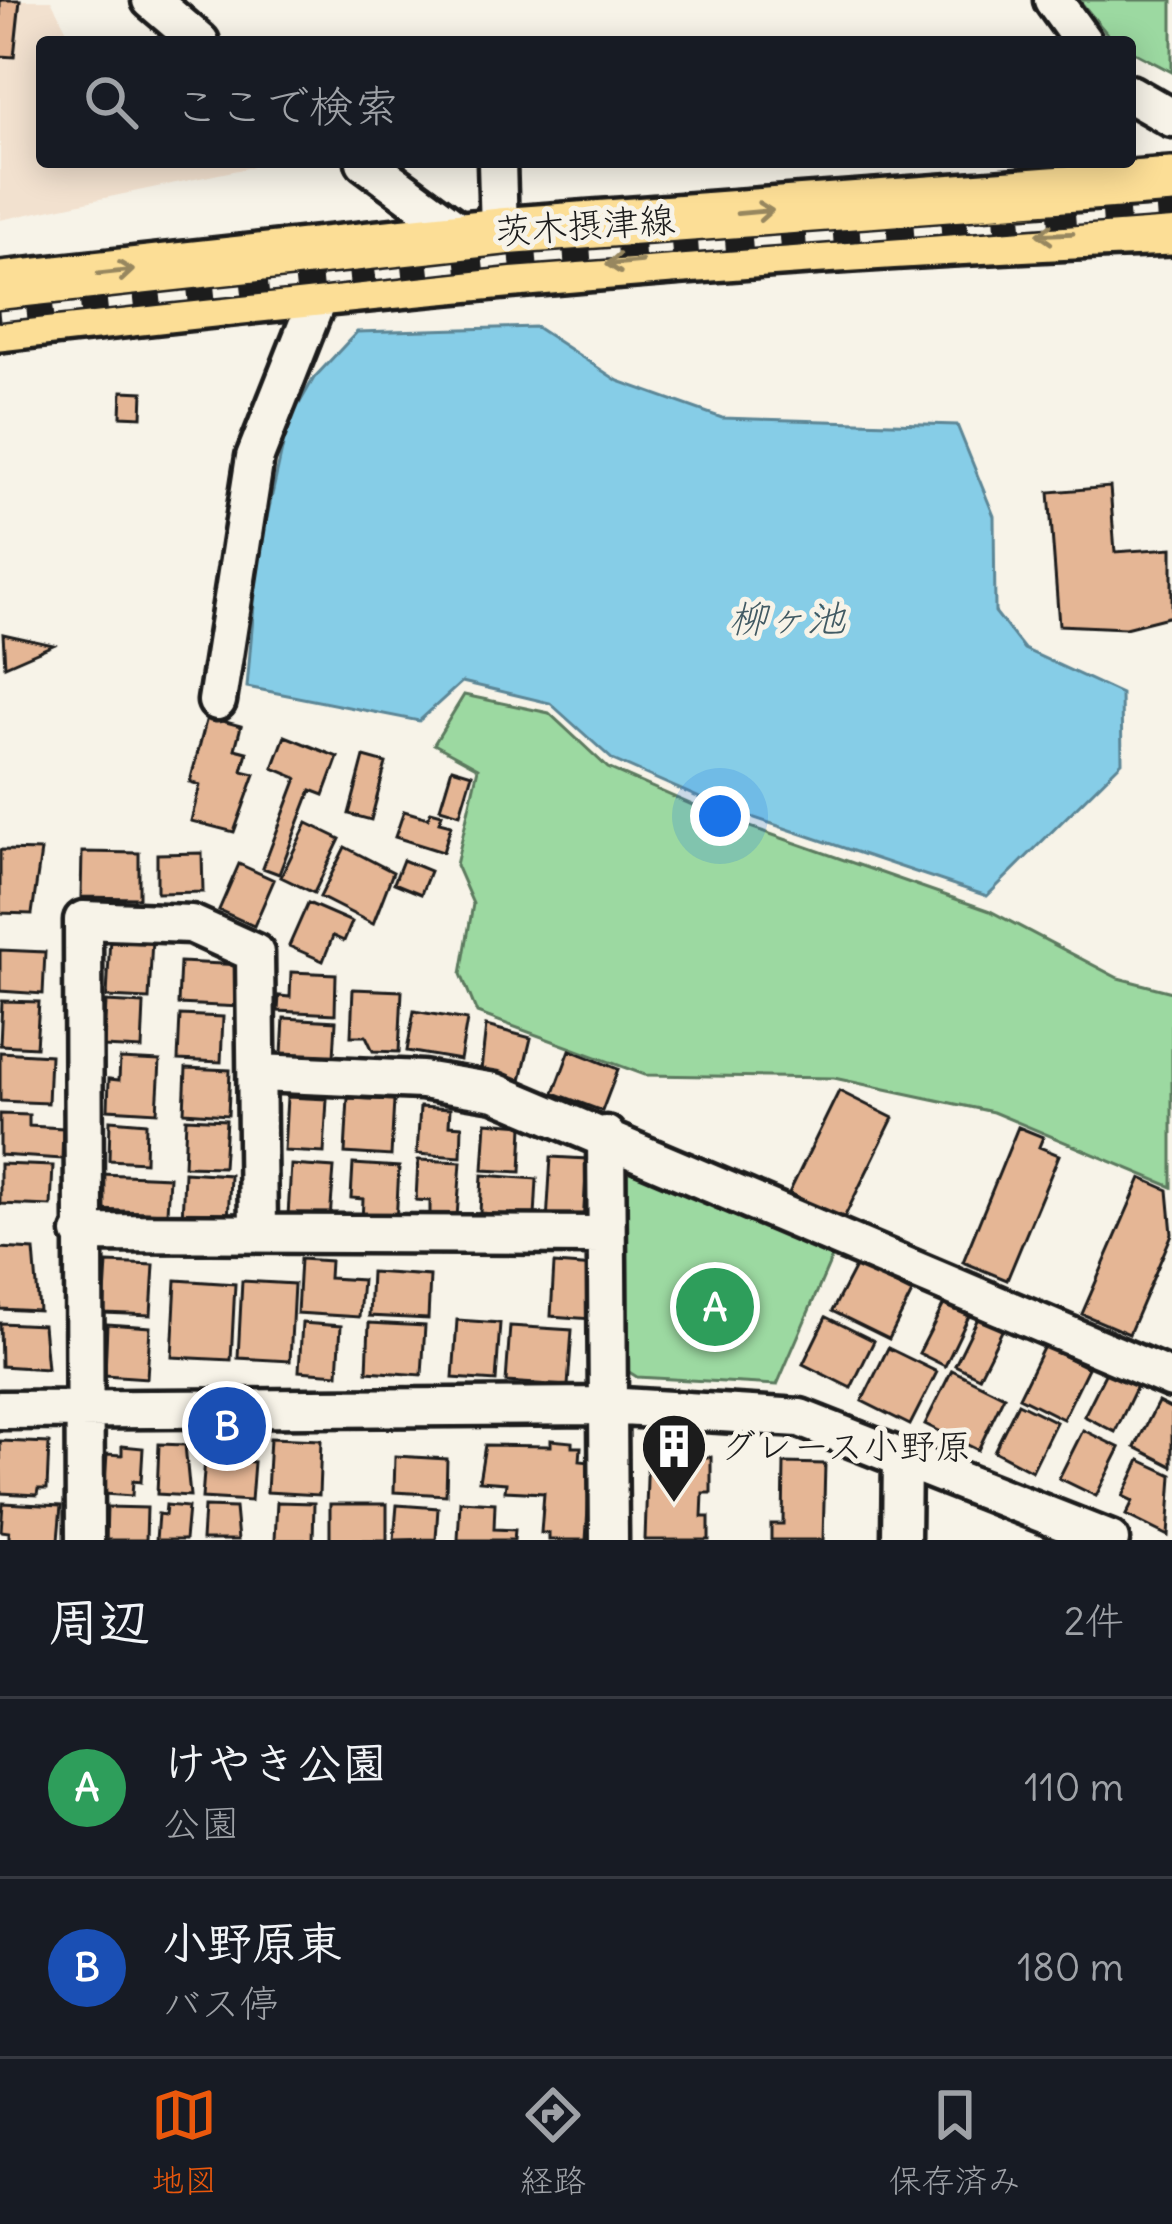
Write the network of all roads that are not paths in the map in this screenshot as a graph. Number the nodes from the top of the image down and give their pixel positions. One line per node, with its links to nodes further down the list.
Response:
1 (151, 0): 3 (street)
2 (1053, 0): 4 (street)
3 (193, 36)
4 (1079, 36)
5 (1136, 97): 6 (street)
6 (1172, 118)
7 (375, 168): 11 (street)
8 (496, 168): 11 (street)
9 (1172, 181): 11 (main road, 茨木摂津線, one-way to 9)
10 (1172, 232): 13 (main road, 茨木摂津線, one-way to 13)
11 (482, 233): 12 (main road, 茨木摂津線, one-way to 11)
12 (0, 285)
13 (321, 290): 14 (main road, 茨木摂津線); 15 (street)
14 (0, 328)
15 (217, 700)
16 (259, 1073): 17 (street); 18 (street); 19 (street)
17 (606, 1135): 20 (street); 21 (street)
18 (258, 1232): 19 (street); 20 (street)
19 (81, 1233): 23 (street)
20 (604, 1235): 22 (street)
21 (1172, 1379)
22 (607, 1406): 23 (street); 25 (street); 28 (street)
23 (82, 1408): 24 (street); 27 (street)
24 (0, 1410)
25 (902, 1457): 26 (street); 29 (street)
26 (1086, 1536)
27 (85, 1540)
28 (609, 1540)
29 (902, 1540)

